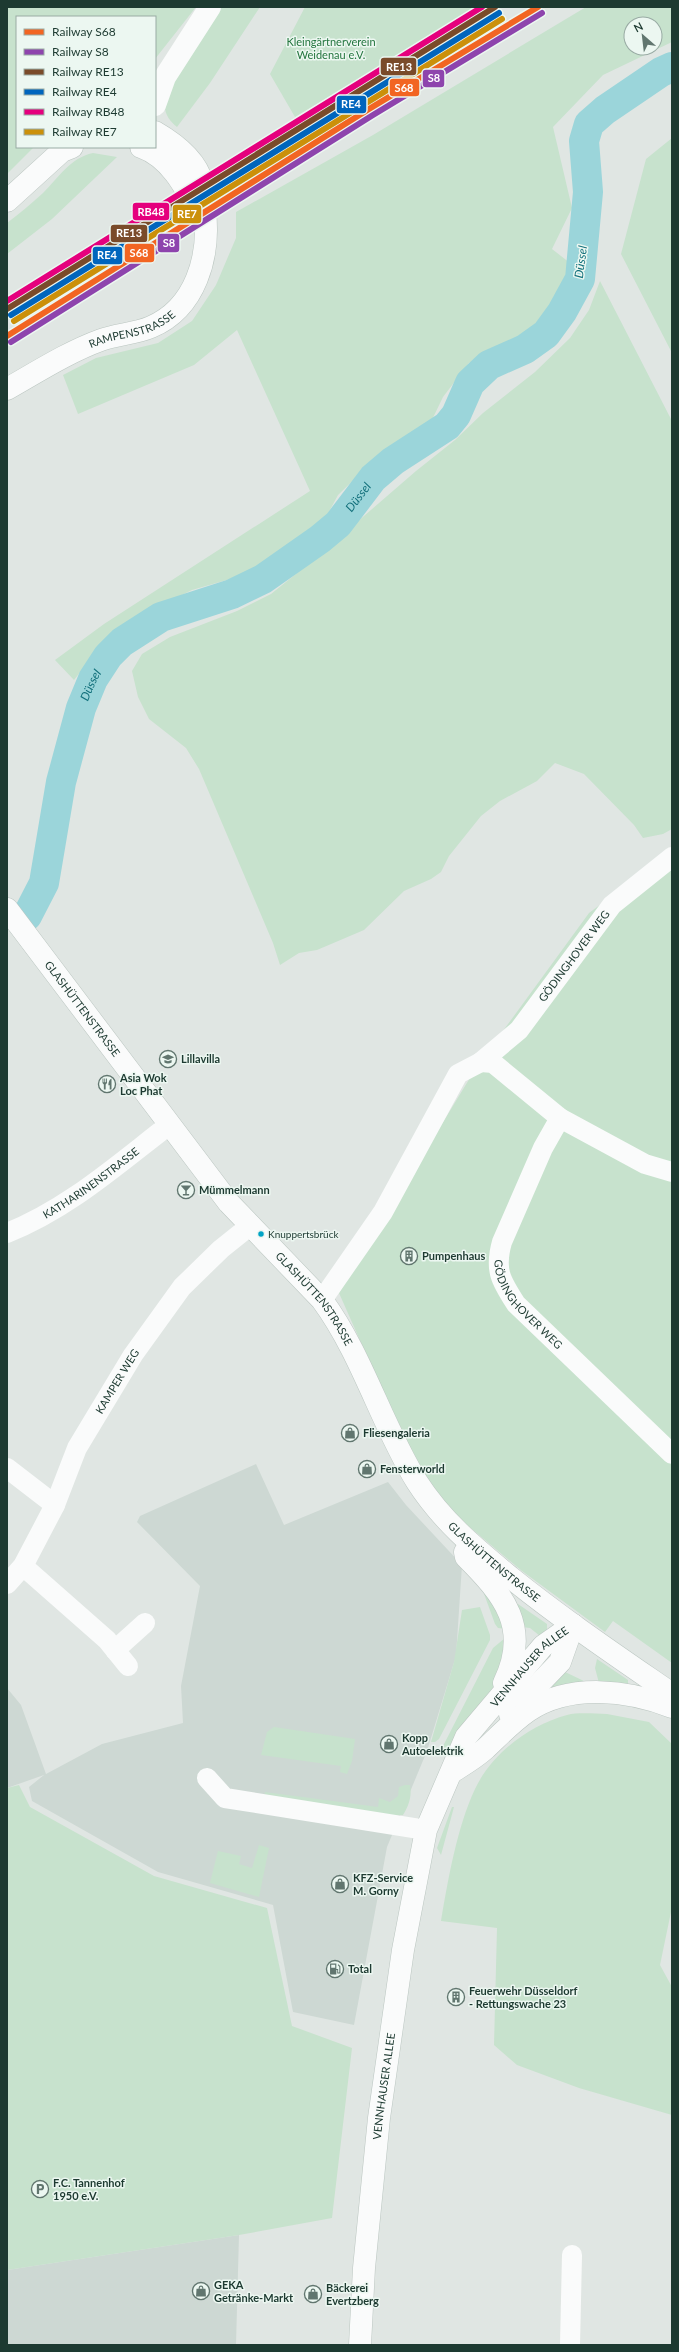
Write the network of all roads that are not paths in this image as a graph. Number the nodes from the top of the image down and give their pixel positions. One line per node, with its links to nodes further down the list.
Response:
1 (210, 7): 2 (main road)
2 (191, 34): 3 (main road); 4 (main road)
3 (156, 72)
4 (156, 102)
5 (156, 133): 11 (main road, RAMPENSTRASSE)
6 (49, 148): 9 (main road)
7 (70, 148): 9 (main road)
8 (142, 148): 11 (main road)
9 (30, 180): 10 (main road)
10 (7, 201)
11 (207, 229): 12 (main road, RAMPENSTRASSE)
12 (7, 389)
13 (672, 856): 15 (street, GÖDINGHOVER WEG)
14 (8, 911): 17 (main road, GLASHÜTTENSTRASSE)
15 (481, 1062): 16 (street); 21 (street, GÖDINGHOVER WEG)
16 (560, 1118): 18 (street); 22 (street, GÖDINGHOVER WEG)
17 (169, 1125): 19 (main road, GLASHÜTTENSTRASSE); 20 (street, KATHARINENSTRASSE)
18 (672, 1172)
19 (251, 1225): 21 (main road, GLASHÜTTENSTRASSE); 24 (street, KAMPER WEG)
20 (7, 1233)
21 (322, 1300): 25 (main road, GLASHÜTTENSTRASSE)
22 (672, 1454)
23 (7, 1468): 24 (street)
24 (54, 1505): 26 (street, KAMPER WEG)
25 (462, 1537): 29 (main road, GLASHÜTTENSTRASSE); 33 (main road)
26 (23, 1566): 27 (street, KAMPER WEG); 30 (street)
27 (7, 1584)
28 (145, 1623): 30 (street)
29 (573, 1625): 32 (main road, GLASHÜTTENSTRASSE); 33 (main road, VENNHAUSER ALLEE); 35 (main road, VENNHAUSER ALLEE)
30 (114, 1650): 31 (street)
31 (128, 1666)
32 (672, 1694)
33 (494, 1702): 35 (main road, VENNHAUSER ALLEE)
34 (672, 1707): 35 (main road, VENNHAUSER ALLEE)
35 (452, 1772): 37 (main road, VENNHAUSER ALLEE)
36 (207, 1778): 37 (street)
37 (426, 1830): 39 (main road, VENNHAUSER ALLEE)
38 (572, 2255): 40 (street)
39 (360, 2345)
40 (570, 2345)

